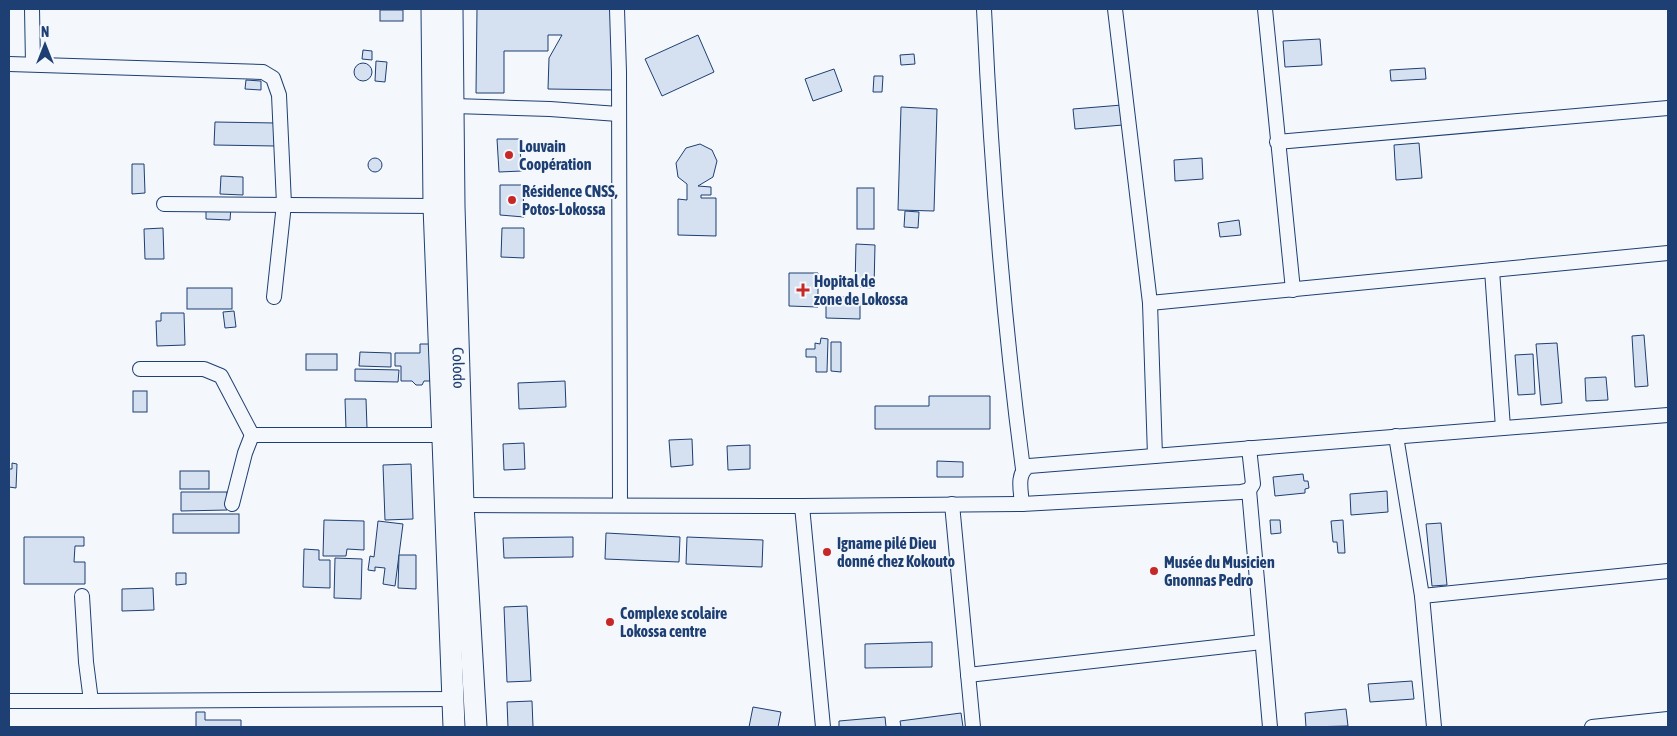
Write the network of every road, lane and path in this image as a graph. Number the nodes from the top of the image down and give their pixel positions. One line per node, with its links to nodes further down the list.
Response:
1 (32, 9): 9 (street)
2 (432, 9): 16 (main road, Colodo)
3 (452, 9): 10 (main road, Colodo)
4 (617, 9): 12 (street)
5 (984, 9): 30 (street)
6 (1115, 9): 21 (street)
7 (1265, 9): 13 (street)
8 (9, 64): 9 (street)
9 (33, 64): 15 (street)
10 (454, 106): 12 (street); 35 (main road, Colodo)
11 (1668, 108): 13 (street)
12 (618, 114): 36 (street)
13 (1277, 142): 19 (street)
14 (164, 204): 15 (street)
15 (284, 204): 16 (street); 20 (street)
16 (434, 206): 26 (main road, Colodo)
17 (1668, 253): 18 (street)
18 (1492, 270): 19 (street); 24 (street)
19 (1293, 290): 21 (street)
20 (274, 297)
21 (1150, 303): 29 (street)
22 (140, 369): 25 (street)
23 (1668, 415): 24 (street)
24 (1503, 428): 27 (street)
25 (252, 435): 26 (street); 32 (street)
26 (441, 435): 43 (main road, Colodo)
27 (1396, 436): 28 (street); 40 (street)
28 (1249, 448): 29 (street); 31 (street)
29 (1156, 456): 30 (street)
30 (1023, 470): 34 (street)
31 (1249, 490): 34 (street); 41 (street)
32 (232, 504)
33 (952, 504): 34 (street); 37 (street); 42 (street)
34 (1022, 504)
35 (463, 505): 36 (street); 48 (main road, Colodo)
36 (620, 505): 37 (street)
37 (802, 506): 49 (street)
38 (1668, 571): 40 (street)
39 (82, 596): 45 (street)
40 (1422, 596): 52 (street)
41 (1262, 642): 42 (street); 51 (street)
42 (968, 675): 50 (street)
43 (452, 699): 45 (street); 47 (main road, Colodo)
44 (9, 701): 45 (street)
45 (90, 701)
46 (1668, 719): 53 (street)
47 (454, 727)
48 (476, 727)
49 (823, 727)
50 (973, 727)
51 (1270, 727)
52 (1434, 727)
53 (1592, 727)

